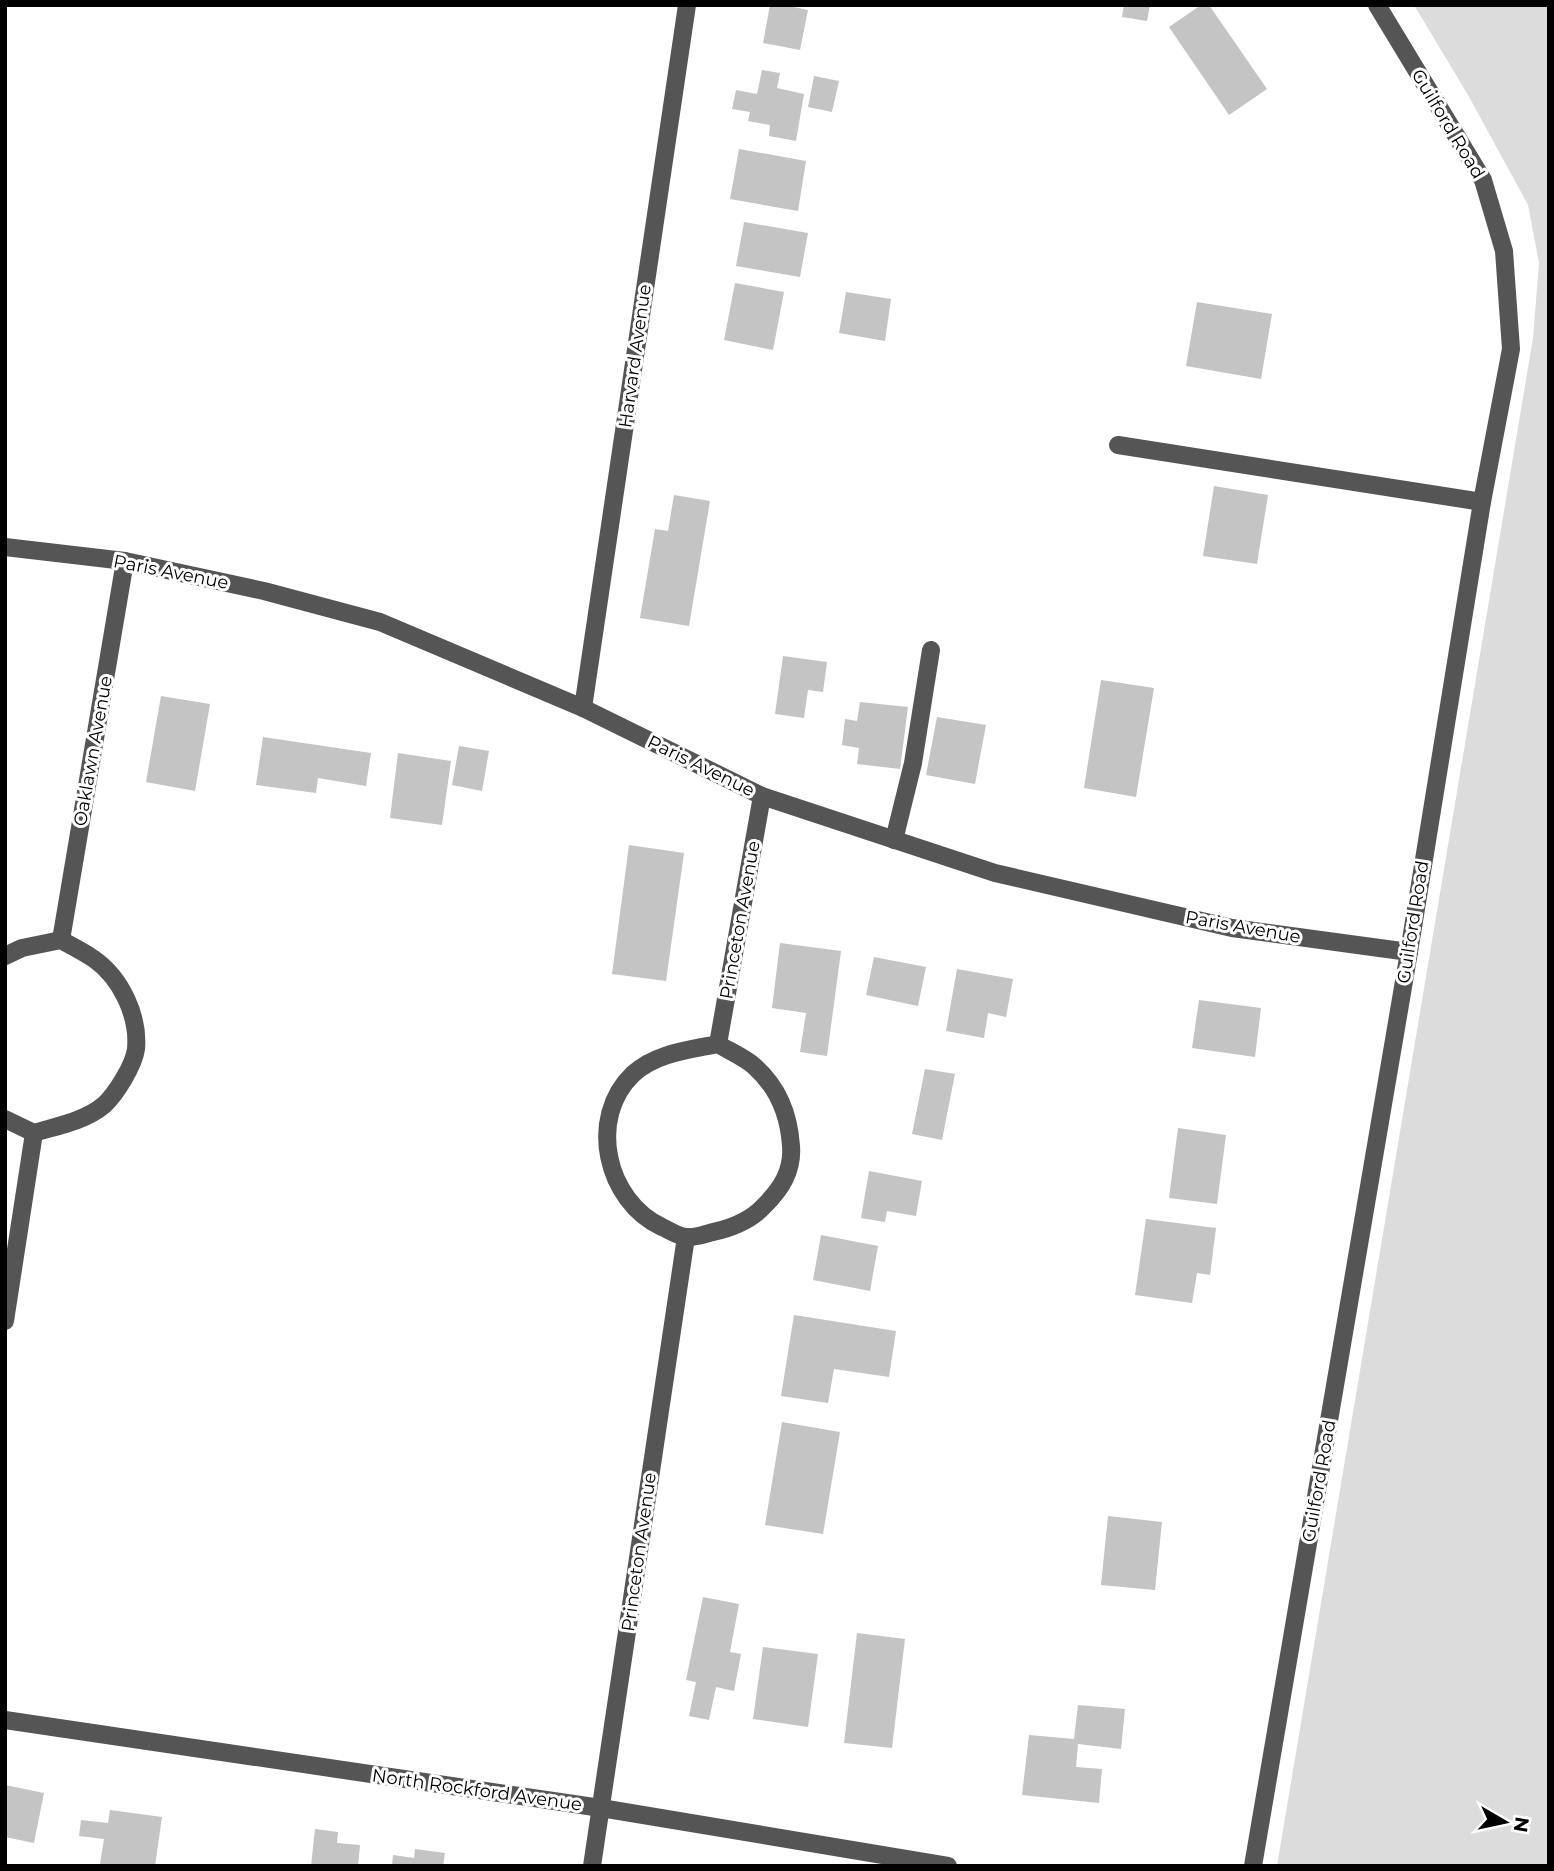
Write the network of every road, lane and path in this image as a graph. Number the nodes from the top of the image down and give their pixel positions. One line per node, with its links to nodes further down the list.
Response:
1 (687, 5): 8 (street, Harvard Avenue)
2 (1377, 5): 4 (street, Guilford Road)
3 (1118, 445): 4 (street)
4 (1482, 502): 12 (street, Guilford Road)
5 (5, 547): 6 (street, Paris Avenue)
6 (125, 561): 8 (street, Paris Avenue); 11 (street, Oaklawn Avenue)
7 (931, 650): 10 (street)
8 (583, 708): 9 (street, Paris Avenue)
9 (762, 796): 10 (street, Paris Avenue); 14 (street, Princeton Avenue)
10 (894, 840): 12 (street, Paris Avenue)
11 (61, 940): 13 (street); 16 (street)
12 (1409, 952): 24 (street, Guilford Road)
13 (5, 956)
14 (718, 1044): 18 (street); 18 (street)
15 (5, 1119): 16 (street)
16 (34, 1133): 17 (street)
17 (13, 1202): 19 (street)
18 (686, 1237): 21 (street, Princeton Avenue)
19 (5, 1321)
20 (5, 1720): 21 (street, North Rockford Avenue)
21 (601, 1808): 22 (street, Princeton Avenue); 23 (street, North Rockford Avenue)
22 (592, 1866)
23 (948, 1866)
24 (1253, 1866)

